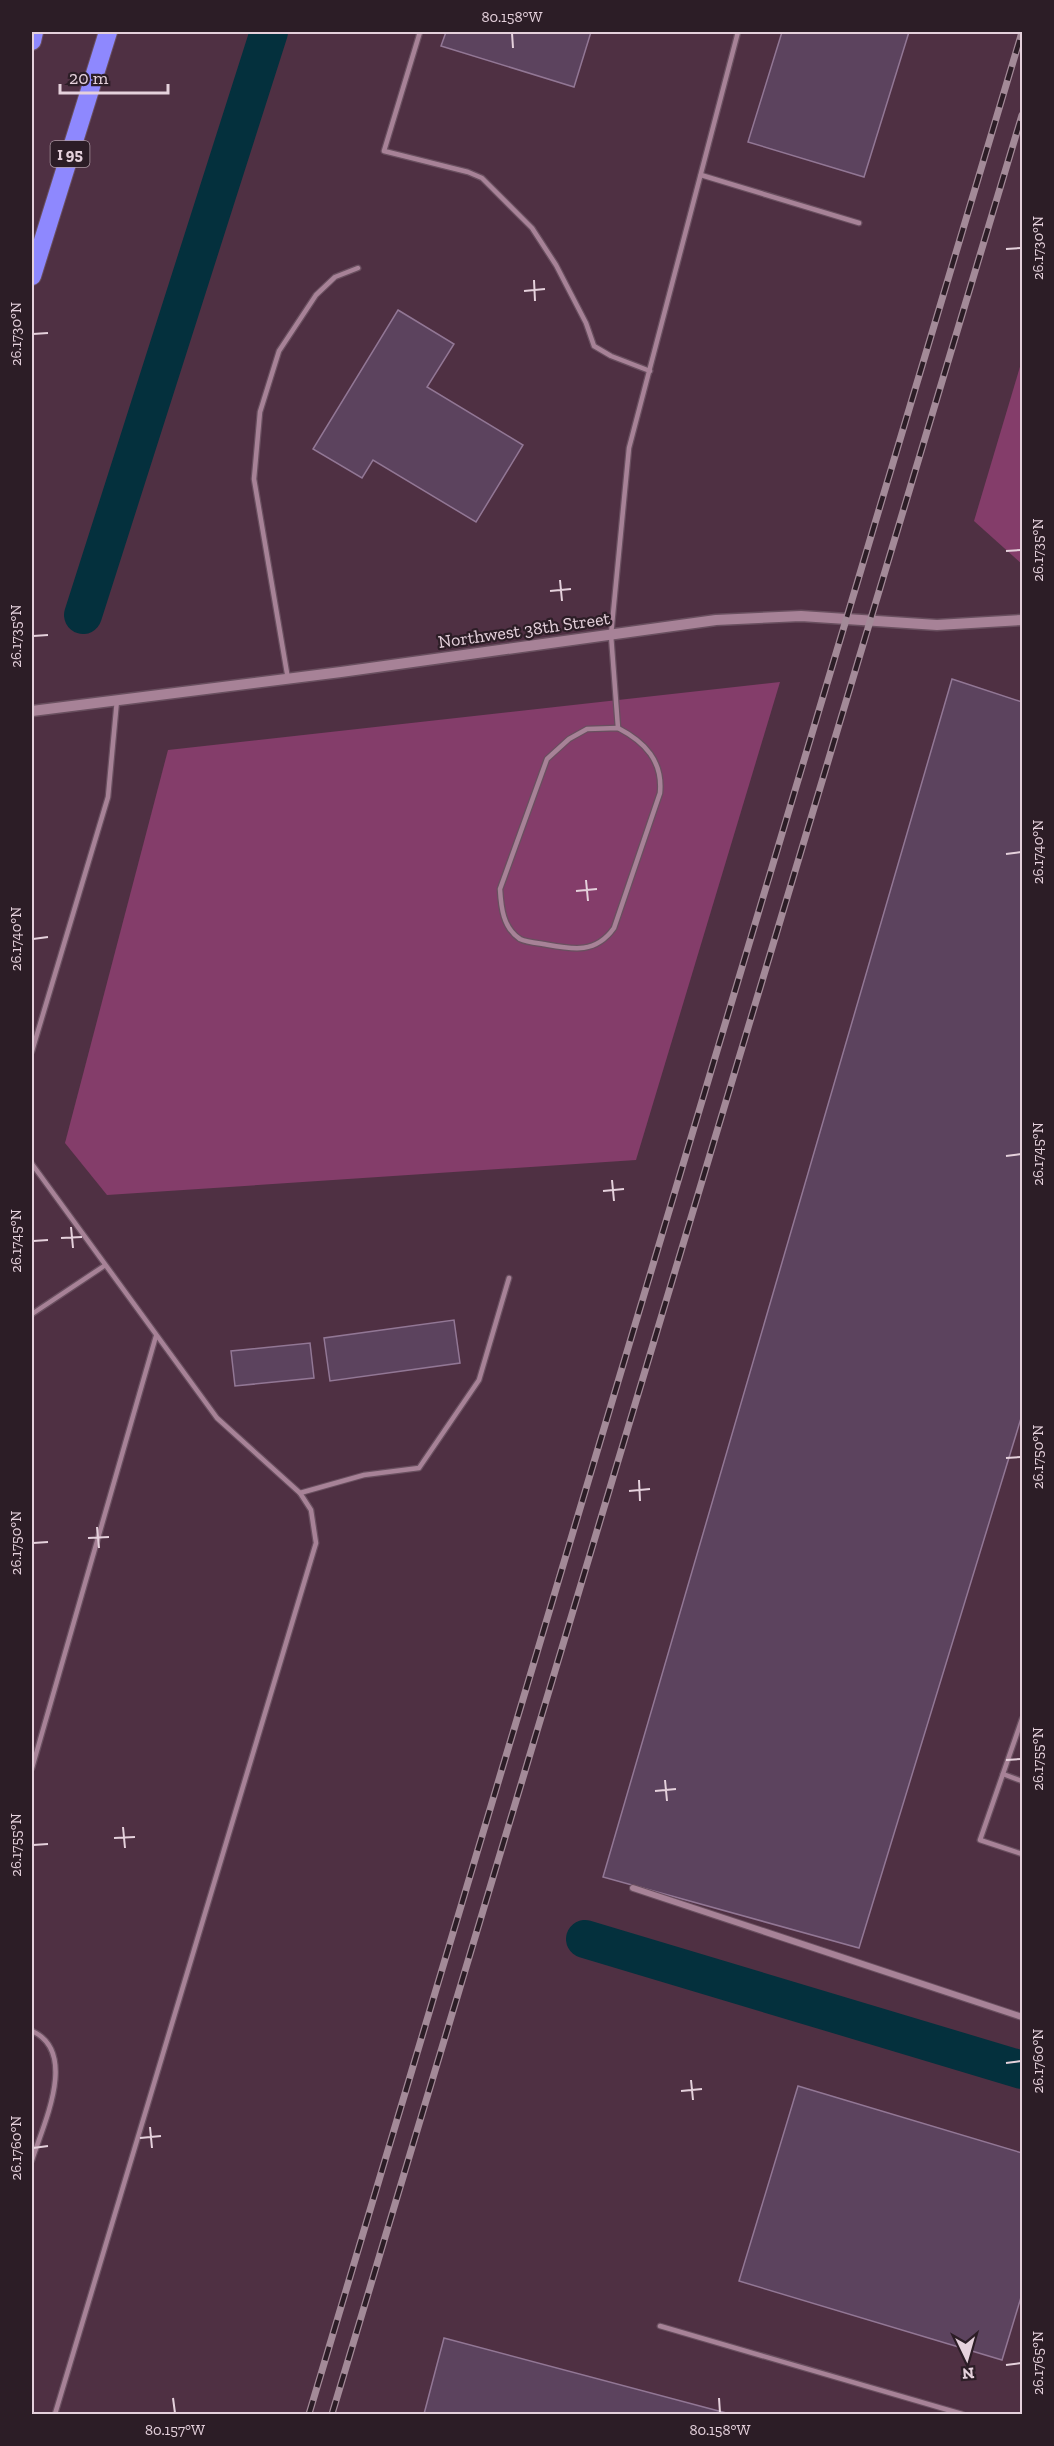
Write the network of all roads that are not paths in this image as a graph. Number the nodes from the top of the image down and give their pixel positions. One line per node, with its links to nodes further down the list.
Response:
1 (34, 32): 5 (highway)
2 (108, 32): 9 (highway, I 95)
3 (420, 32): 10 (lane)
4 (738, 32): 6 (lane)
5 (32, 41)
6 (701, 175): 7 (lane); 10 (lane)
7 (859, 223)
8 (358, 268): 13 (lane)
9 (32, 276)
10 (650, 371): 12 (lane)
11 (1023, 620): 12 (street, Northwest 38th Street)
12 (611, 635): 13 (street, Northwest 38th Street); 16 (lane)
13 (288, 679): 14 (street, Northwest 38th Street)
14 (117, 700): 15 (street, Northwest 38th Street); 17 (lane)
15 (32, 711)
16 (618, 728): 16 (lane)
17 (32, 1051)
18 (32, 1164): 19 (lane)
19 (104, 1266): 21 (lane); 22 (lane)
20 (509, 1278): 23 (lane)
21 (32, 1314)
22 (156, 1336): 23 (lane); 25 (lane)
23 (300, 1493): 34 (lane)
24 (1023, 1719): 26 (lane)
25 (32, 1768)
26 (1003, 1774): 27 (lane); 28 (lane)
27 (1023, 1781)
28 (1023, 1854)
29 (633, 1888): 30 (street)
30 (1023, 2017)
31 (32, 2031): 32 (lane)
32 (32, 2160)
33 (660, 2326): 35 (lane)
34 (55, 2415)
35 (962, 2415)

